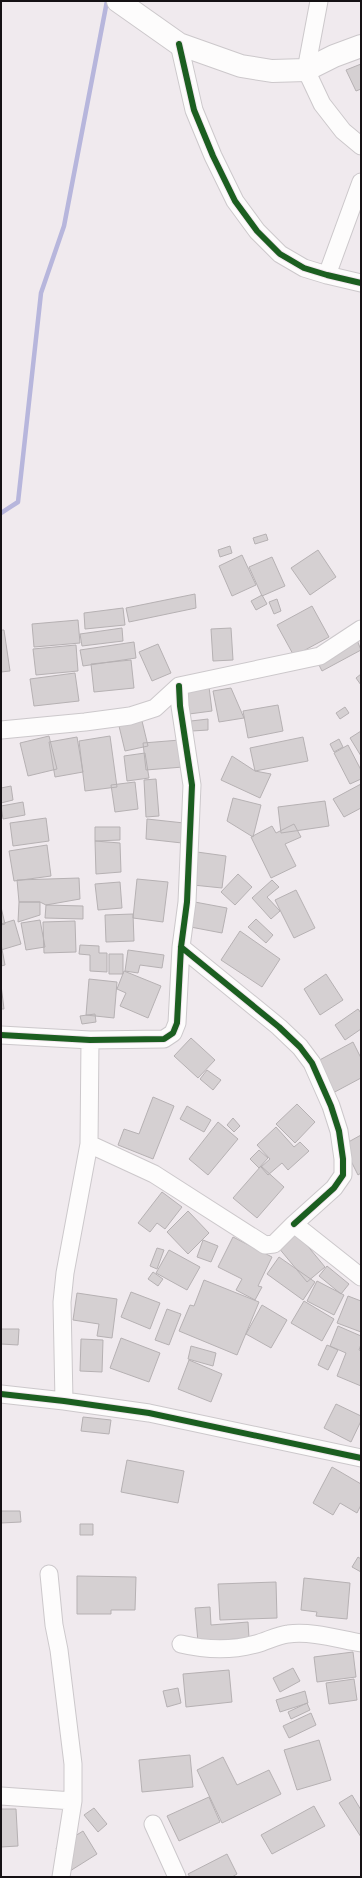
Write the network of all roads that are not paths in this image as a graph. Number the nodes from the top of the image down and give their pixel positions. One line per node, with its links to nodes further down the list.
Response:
1 (319, 1): 5 (street)
2 (133, 12): 3 (street)
3 (179, 44): 5 (street); 8 (street)
4 (361, 46): 5 (street)
5 (306, 70): 6 (street)
6 (361, 146)
7 (361, 182): 8 (street)
8 (327, 275): 9 (street)
9 (361, 283)
10 (361, 629): 11 (street)
11 (179, 686): 12 (street); 13 (street)
12 (1, 730)
13 (181, 947): 15 (street); 17 (street)
14 (1, 1035): 15 (street)
15 (90, 1040): 16 (street)
16 (89, 1144): 17 (street); 20 (street)
17 (294, 1224): 18 (street)
18 (361, 1277)
19 (1, 1394): 20 (street)
20 (64, 1401): 21 (street)
21 (361, 1458)
22 (49, 1574): 26 (street)
23 (361, 1643): 24 (street)
24 (181, 1644)
25 (1, 1796): 26 (street)
26 (73, 1801): 28 (street)
27 (153, 1824): 29 (street)
28 (61, 1877)
29 (177, 1877)

